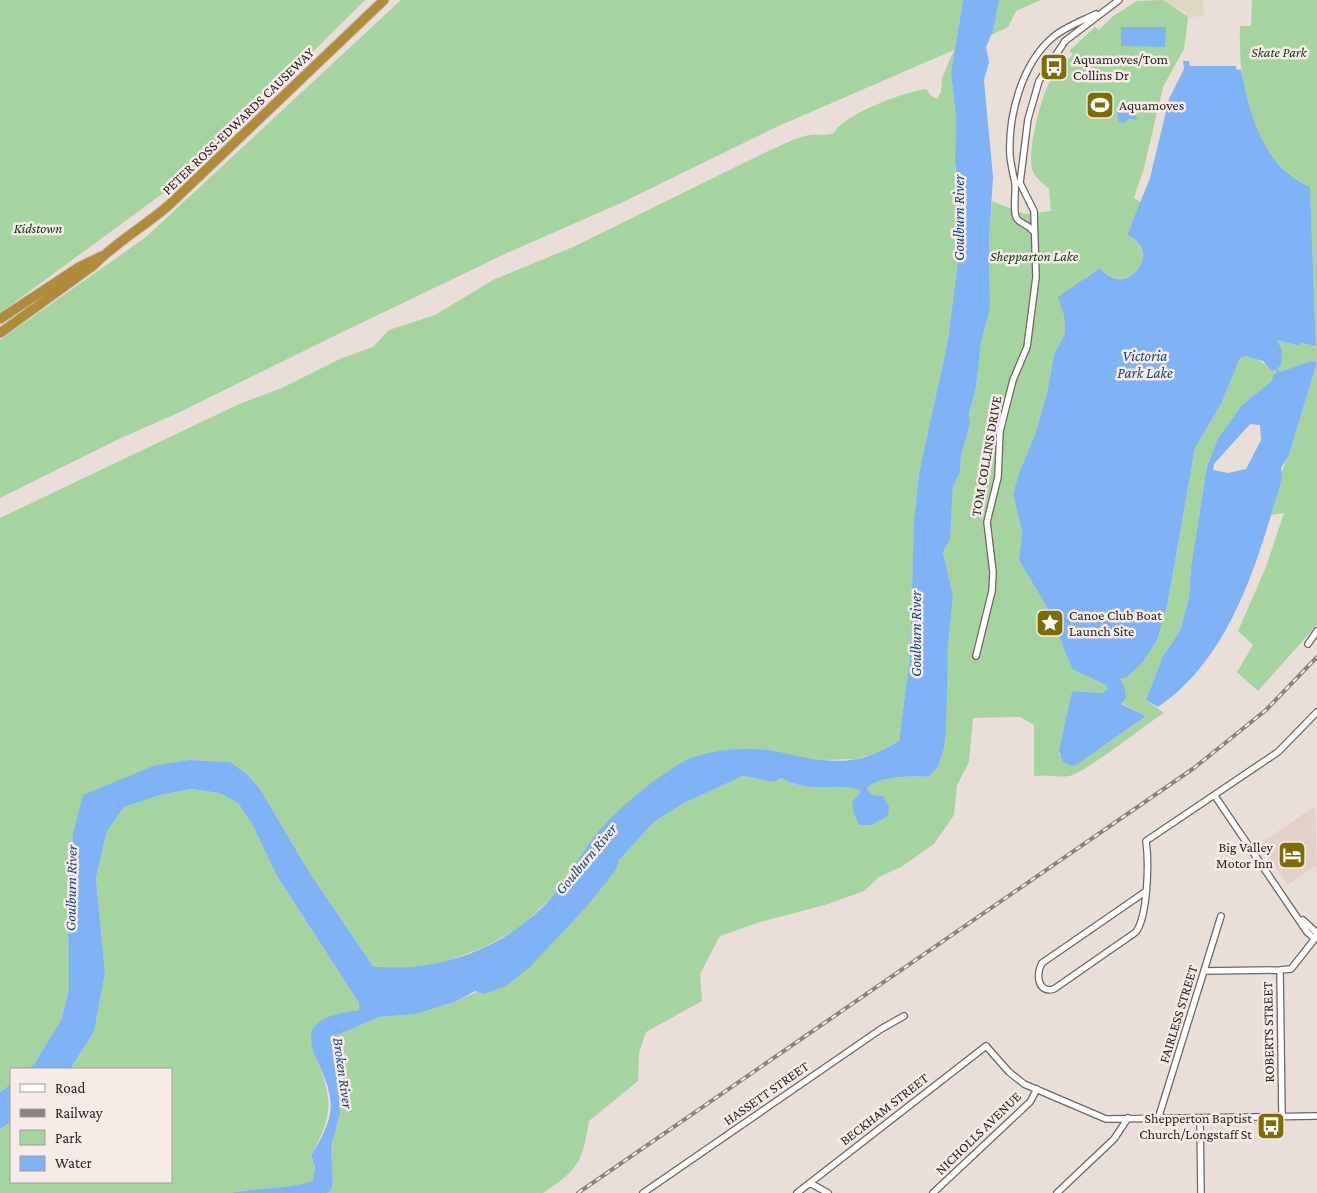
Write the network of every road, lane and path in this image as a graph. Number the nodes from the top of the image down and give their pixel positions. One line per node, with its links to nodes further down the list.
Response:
1 (384, 0): 9 (highway, PETER ROSS-EDWARDS CAUSEWAY)
2 (1119, 0): 3 (street)
3 (1108, 7): 4 (street); 5 (street)
4 (1030, 206): 5 (street); 6 (street)
5 (1016, 209): 7 (street)
6 (1033, 217): 7 (street); 8 (street, TOM COLLINS DRIVE)
7 (1024, 223): 8 (street)
8 (1034, 232): 14 (street, TOM COLLINS DRIVE)
9 (80, 271): 10 (highway, PETER ROSS-EDWARDS CAUSEWAY); 11 (highway, PETER ROSS-EDWARDS CAUSEWAY)
10 (0, 319)
11 (0, 333)
12 (1317, 631): 13 (street)
13 (1308, 644)
14 (976, 656)
15 (1317, 712): 16 (street)
16 (1215, 796): 17 (street); 19 (street)
17 (1145, 892): 17 (street)
18 (1221, 916): 21 (street, FAIRLESS STREET)
19 (1316, 936): 20 (street, ROBERTS STREET)
20 (1280, 970): 21 (street); 24 (street, ROBERTS STREET)
21 (1204, 971): 28 (street, FAIRLESS STREET)
22 (904, 1016): 30 (street, HASSETT STREET)
23 (1037, 1090): 26 (street); 29 (street, BECKHAM STREET); 33 (street, NICHOLLS AVENUE)
24 (1282, 1116): 25 (street); 27 (street)
25 (1317, 1116)
26 (1128, 1118): 28 (street); 34 (street)
27 (1200, 1118): 28 (street); 35 (street)
28 (1158, 1119)
29 (810, 1183): 31 (street, BECKHAM STREET); 32 (street)
30 (646, 1192)
31 (797, 1193)
32 (828, 1193)
33 (933, 1193)
34 (1057, 1193)
35 (1201, 1193)

